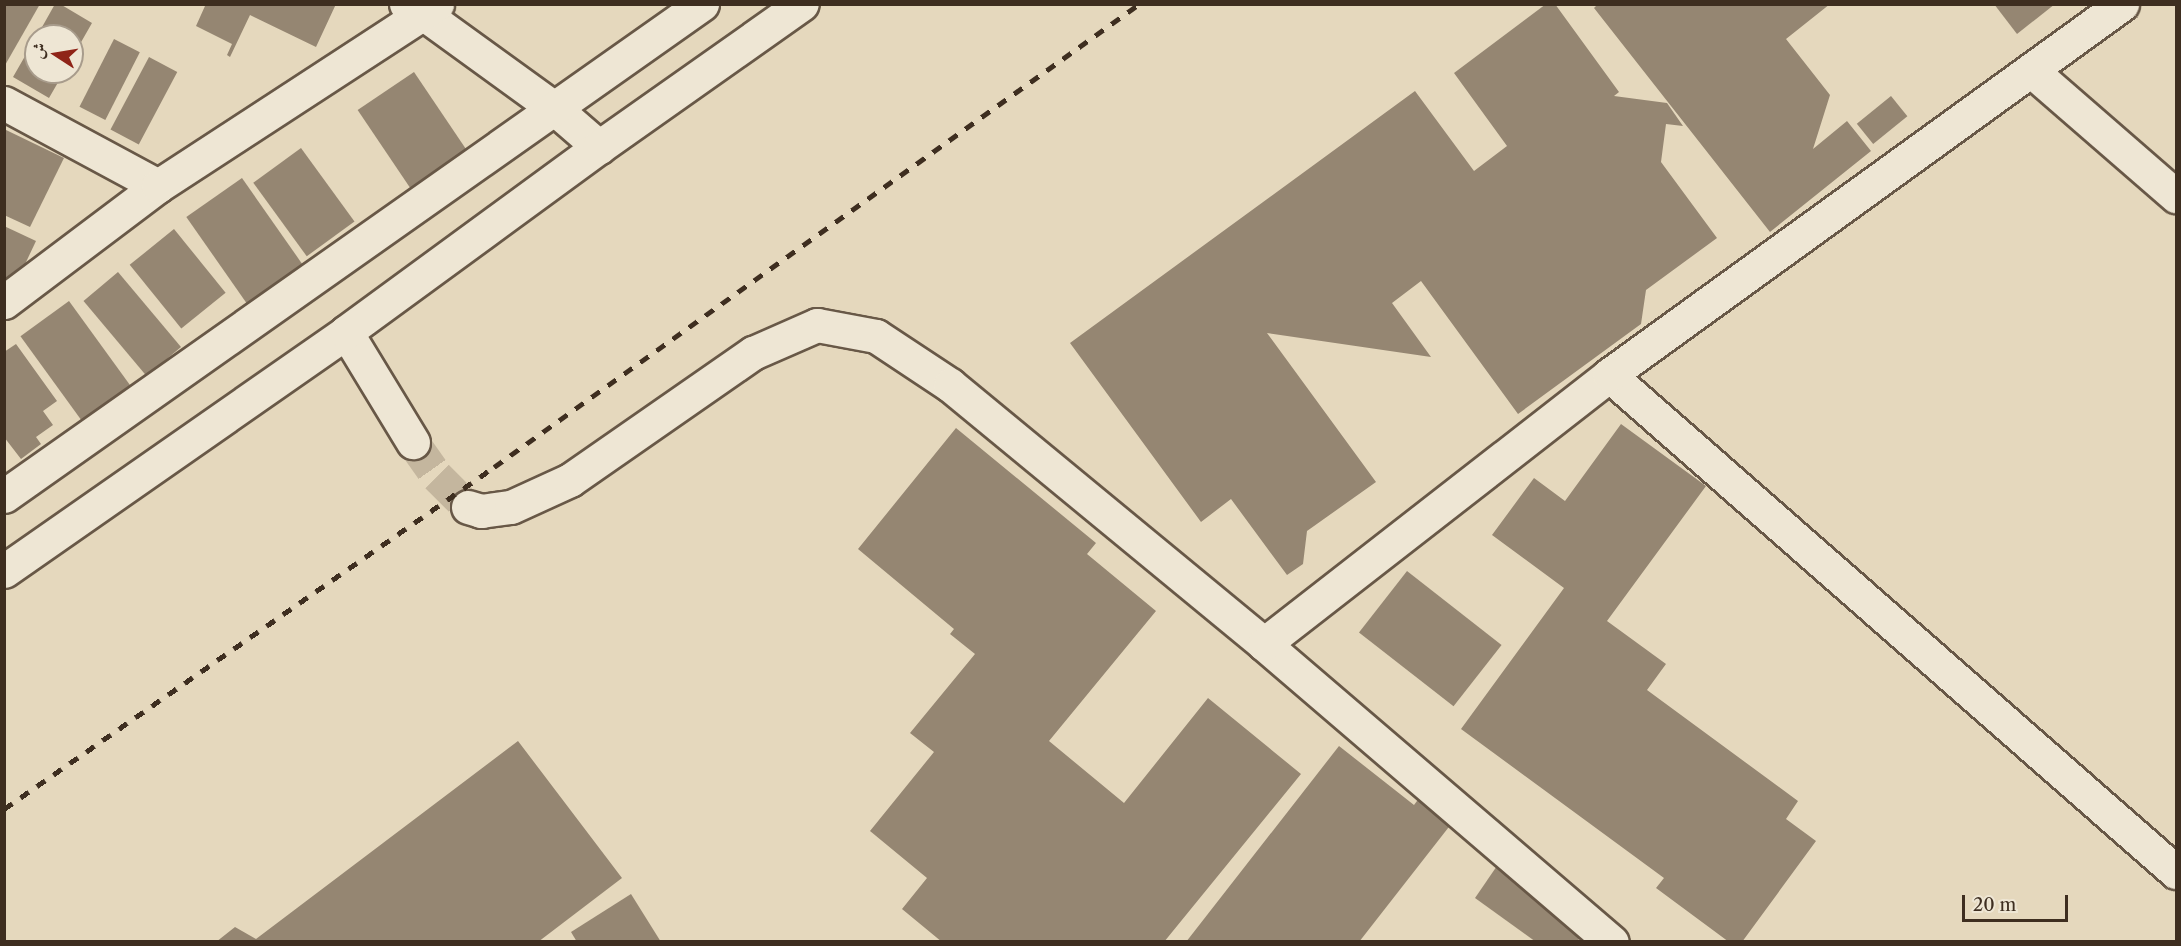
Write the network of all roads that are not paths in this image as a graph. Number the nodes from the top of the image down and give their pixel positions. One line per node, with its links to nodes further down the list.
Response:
1 (702, 4): 7 (street)
2 (802, 4): 8 (street)
3 (2122, 4): 5 (street)
4 (422, 8): 7 (street); 9 (street)
5 (2032, 71): 10 (street); 13 (street)
6 (4, 102): 9 (street)
7 (554, 108): 8 (street); 15 (street)
8 (599, 147): 12 (street)
9 (158, 186): 11 (street)
10 (2176, 196)
11 (4, 302)
12 (346, 332): 14 (street); 17 (street)
13 (1609, 375): 18 (street); 19 (street)
14 (413, 442)
15 (4, 496)
16 (468, 507): 18 (street)
17 (4, 571)
18 (1264, 644): 20 (street)
19 (2176, 872)
20 (1612, 942)

